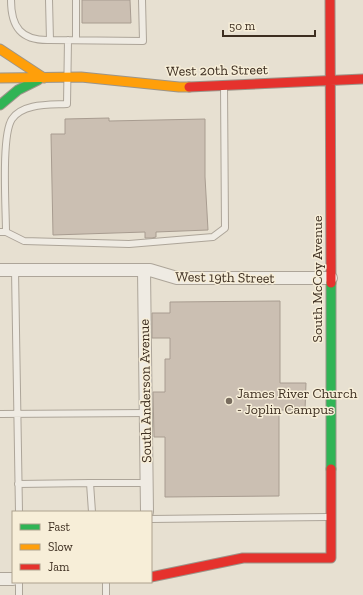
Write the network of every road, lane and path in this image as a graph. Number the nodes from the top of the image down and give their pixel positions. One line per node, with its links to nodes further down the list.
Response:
1 (11, 0): 6 (lane)
2 (49, 0): 6 (lane)
3 (76, 0): 8 (lane)
4 (142, 0): 8 (lane)
5 (330, 0): 14 (street, South McCoy Avenue)
6 (50, 40): 7 (lane)
7 (68, 40): 8 (lane); 10 (lane)
8 (76, 40)
9 (0, 49): 12 (street)
10 (68, 77): 12 (street, West 20th Street); 15 (street, West 20th Street); 17 (lane)
11 (0, 78): 12 (street, West 20th Street)
12 (44, 78): 16 (street)
13 (363, 79): 14 (street, West 20th Street)
14 (330, 80): 15 (street, West 20th Street); 21 (street, South McCoy Avenue)
15 (224, 85): 17 (lane)
16 (0, 105)
17 (3, 232)
18 (0, 270): 19 (street, West 19th Street)
19 (15, 270): 20 (street, West 19th Street); 24 (lane)
20 (144, 270): 21 (street, West 19th Street); 22 (street, South Anderson Avenue)
21 (331, 278): 31 (street, South McCoy Avenue)
22 (146, 413): 24 (lane); 26 (street, South Anderson Avenue)
23 (0, 414): 24 (lane)
24 (18, 414): 27 (lane)
25 (90, 483): 26 (lane); 27 (lane); 29 (lane)
26 (146, 483): 30 (street, South Anderson Avenue)
27 (18, 484): 28 (lane)
28 (19, 511)
29 (92, 511)
30 (147, 511)
31 (331, 517): 32 (lane); 33 (street, South McCoy Avenue)
32 (152, 520)
33 (152, 577)
34 (0, 579): 35 (street)
35 (12, 579)
36 (19, 583): 38 (lane)
37 (106, 583): 39 (lane)
38 (19, 595)
39 (106, 595)

